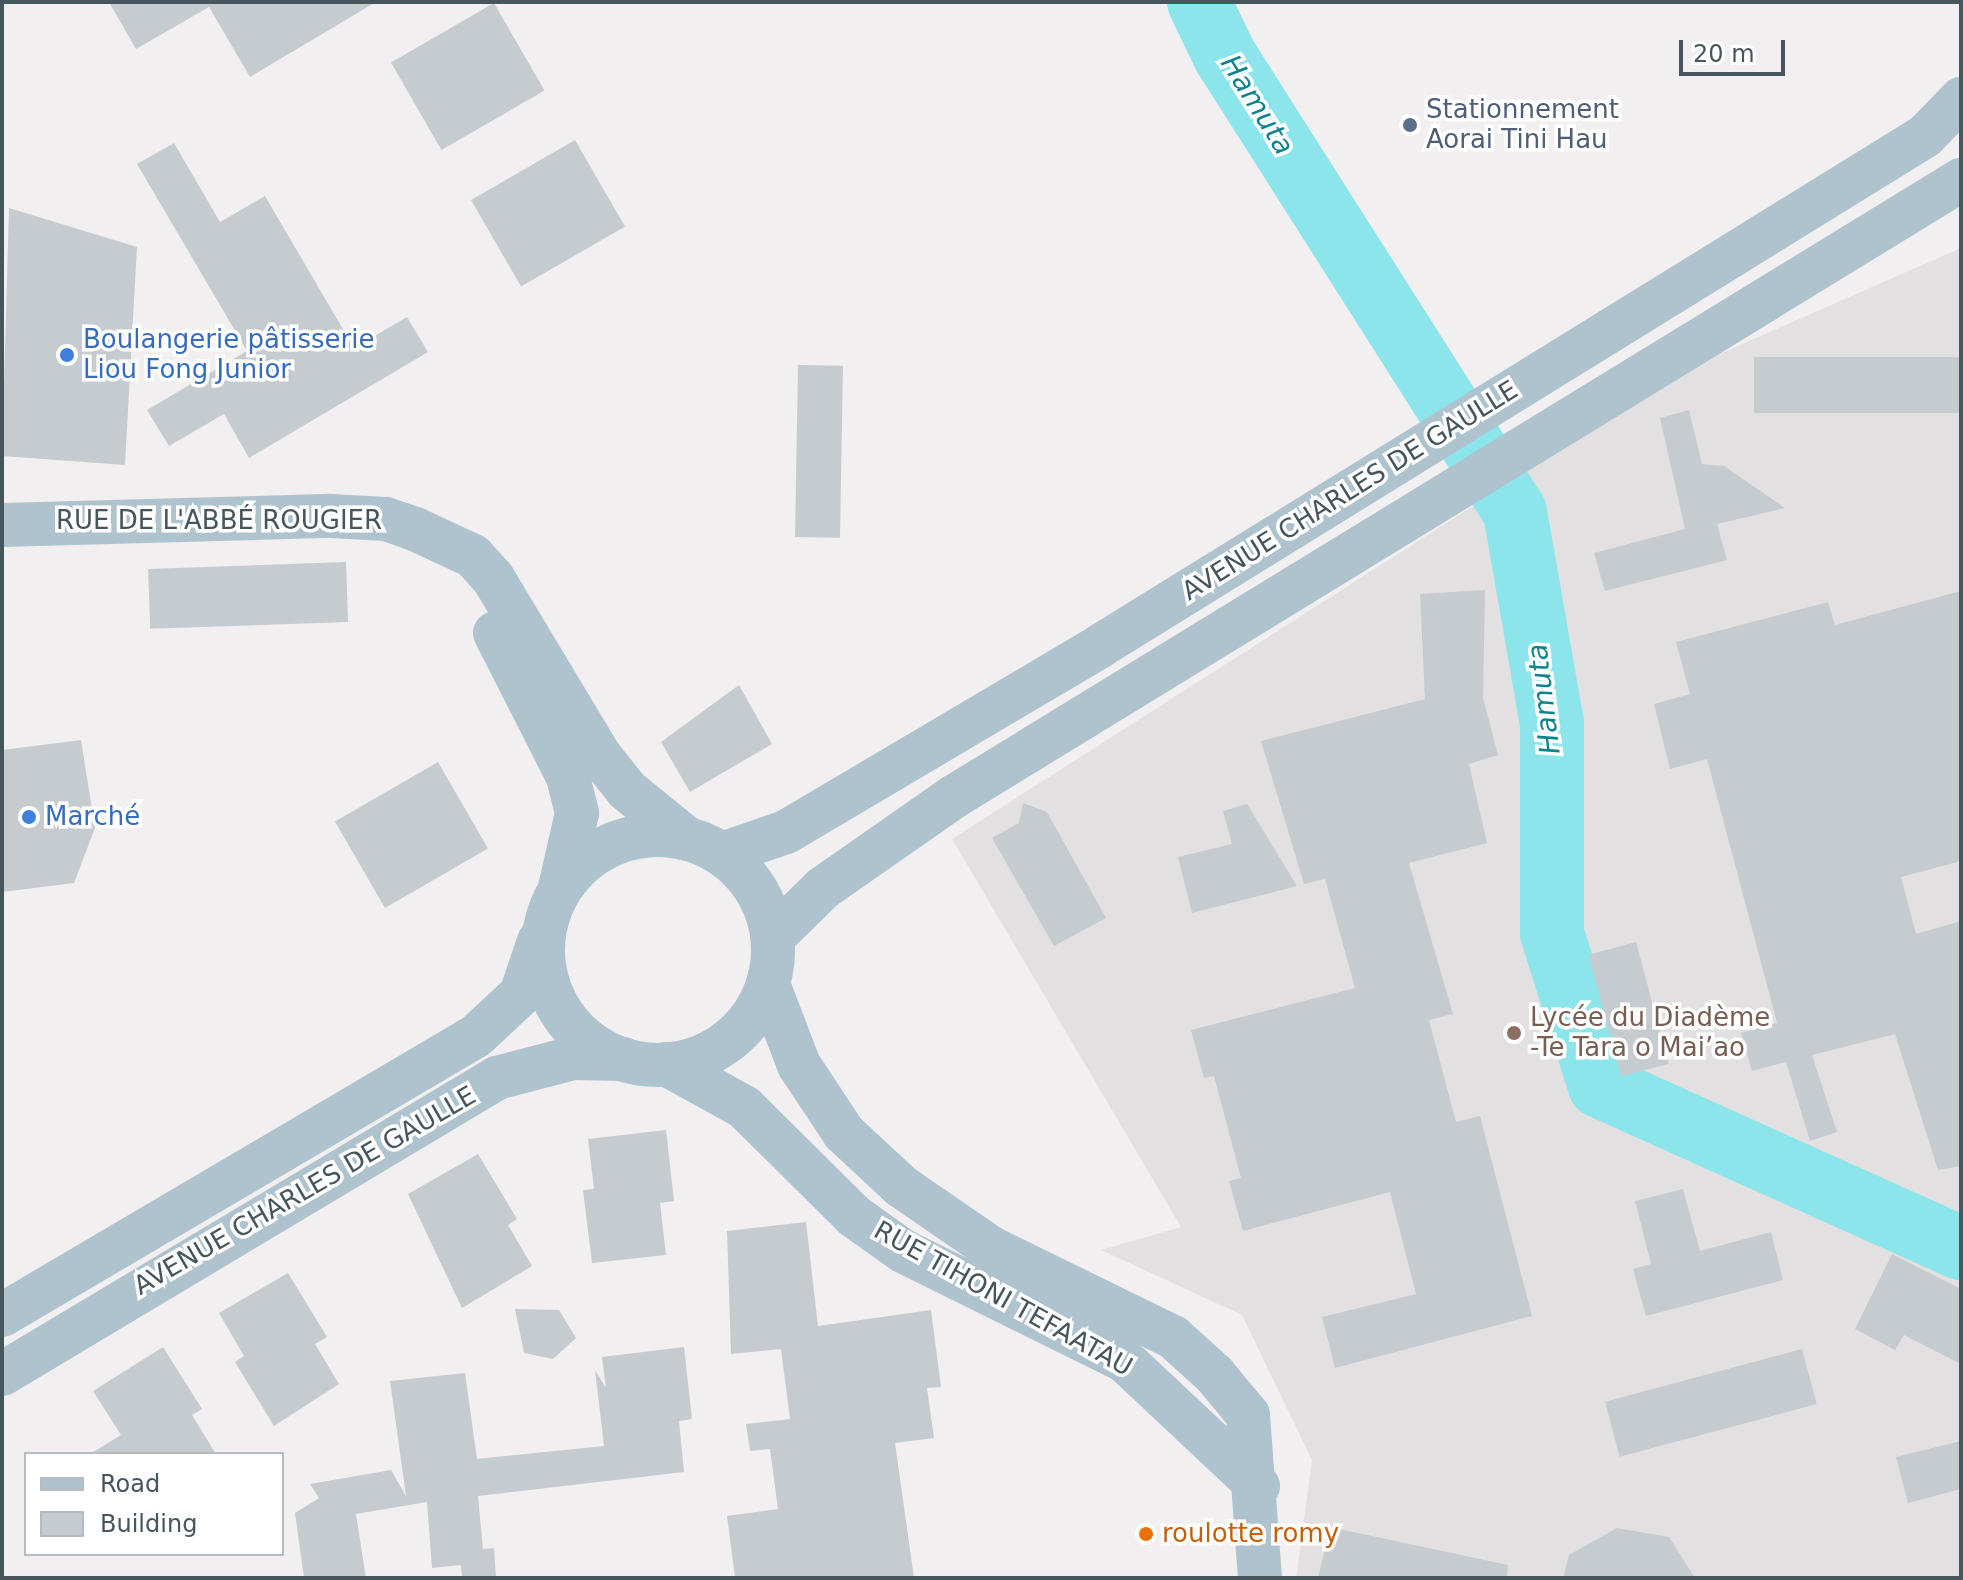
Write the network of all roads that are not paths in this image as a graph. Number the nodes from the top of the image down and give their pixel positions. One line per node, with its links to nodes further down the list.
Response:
1 (1961, 99): 5 (main road, AVENUE CHARLES DE GAULLE)
2 (1961, 180): 7 (main road, AVENUE CHARLES DE GAULLE)
3 (2, 525): 4 (main road, RUE DE L'ABBÉ ROUGIER)
4 (433, 537): 5 (main road, RUE DE L'ABBÉ ROUGIER); 6 (main road)
5 (704, 846): 6 (main road); 7 (main road)
6 (554, 903): 9 (main road); 10 (main road, AVENUE CHARLES DE GAULLE)
7 (773, 937): 8 (main road)
8 (768, 984): 9 (main road); 12 (main road, RUE TIHONI TEFAATAU)
9 (646, 1062): 11 (main road, AVENUE CHARLES DE GAULLE); 12 (main road, RUE TIHONI TEFAATAU)
10 (2, 1315)
11 (2, 1374)
12 (1258, 1486): 13 (main road, RUE TIHONI TEFAATAU)
13 (1260, 1578)

